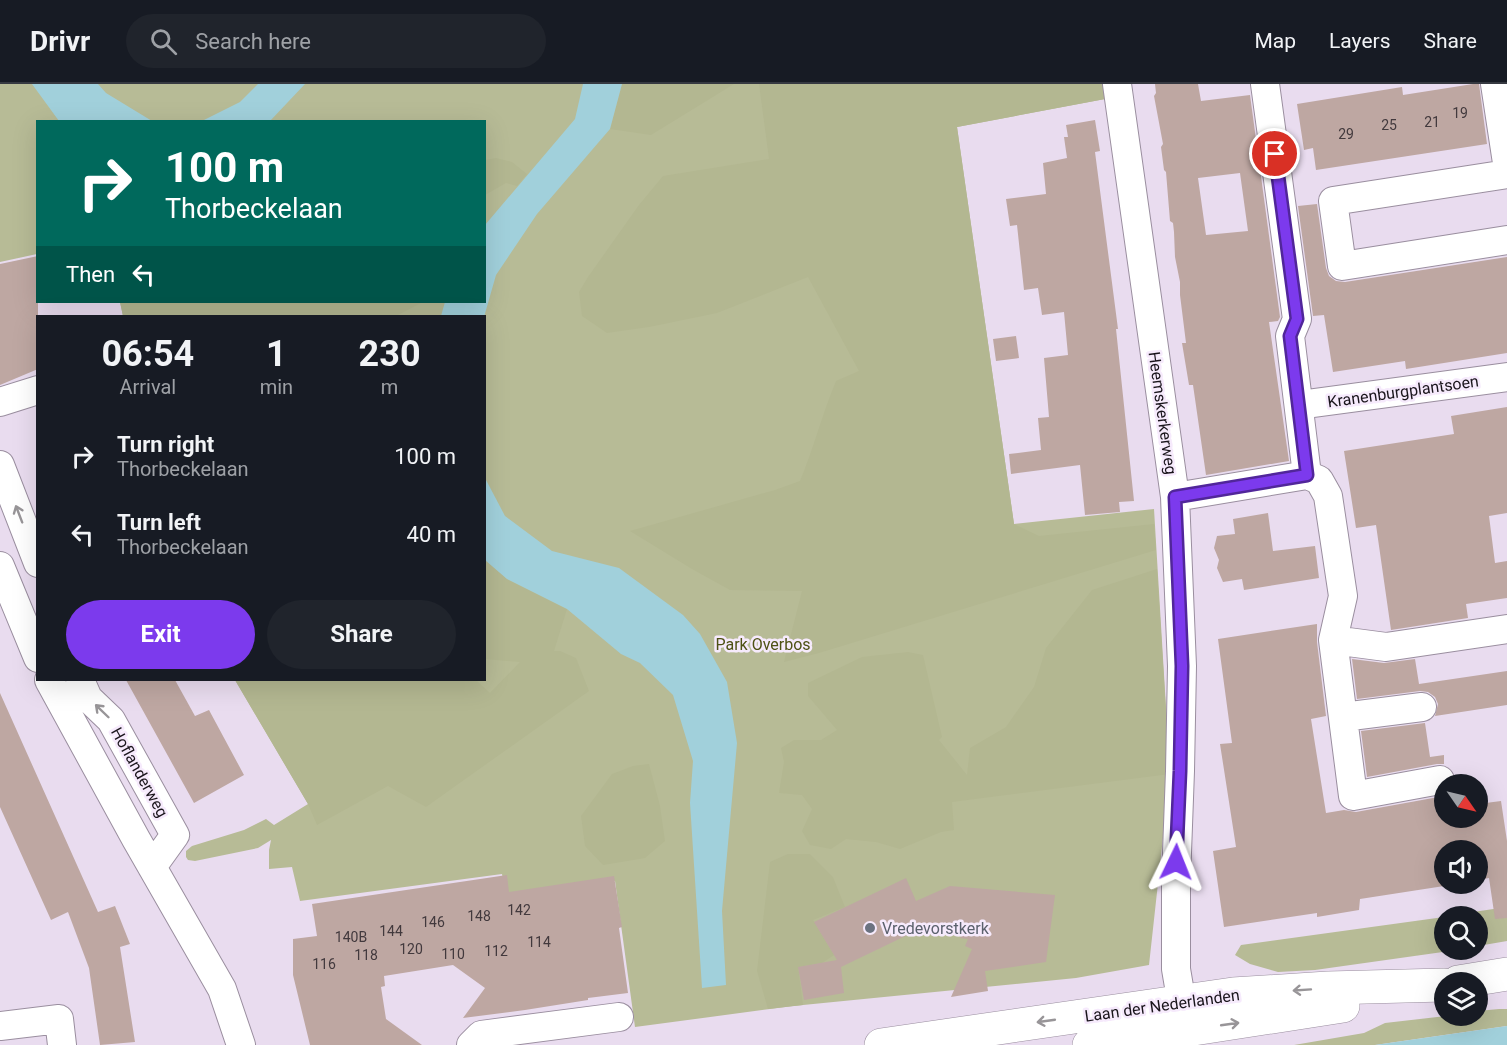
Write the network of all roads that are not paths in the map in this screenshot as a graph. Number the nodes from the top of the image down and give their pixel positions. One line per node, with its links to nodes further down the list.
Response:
1 (1117, 84): 13 (street, Heemskerkerweg)
2 (1265, 84): 10 (street)
3 (1495, 84): 4 (street)
4 (1507, 163)
5 (1507, 174): 6 (street)
6 (1507, 240)
7 (1507, 377): 10 (street, Kranenburgplantsoen)
8 (36, 391): 9 (street)
9 (0, 402)
10 (1299, 405): 12 (street)
11 (0, 465): 14 (street, one-way to 11)
12 (1307, 475): 13 (street); 17 (street)
13 (1175, 497): 28 (street, Heemskerkerweg)
14 (36, 558)
15 (0, 566): 18 (street)
16 (1507, 628): 17 (street)
17 (1333, 640): 22 (street)
18 (36, 653)
19 (50, 681): 24 (street)
20 (80, 681): 24 (street, Hoflanderweg, one-way to 20)
21 (1422, 707): 22 (street)
22 (1343, 717): 23 (street)
23 (1434, 781)
24 (152, 867): 32 (street)
25 (1507, 974): 26 (main road)
26 (1488, 977)
27 (1434, 987): 28 (main road, Laan der Nederlanden)
28 (1184, 1016): 34 (main road, Laan der Nederlanden, one-way to 34); 35 (main road, Laan der Nederlanden)
29 (619, 1017): 33 (street)
30 (0, 1026): 31 (street)
31 (62, 1045)
32 (241, 1045)
33 (471, 1045)
34 (881, 1045)
35 (1089, 1045)

